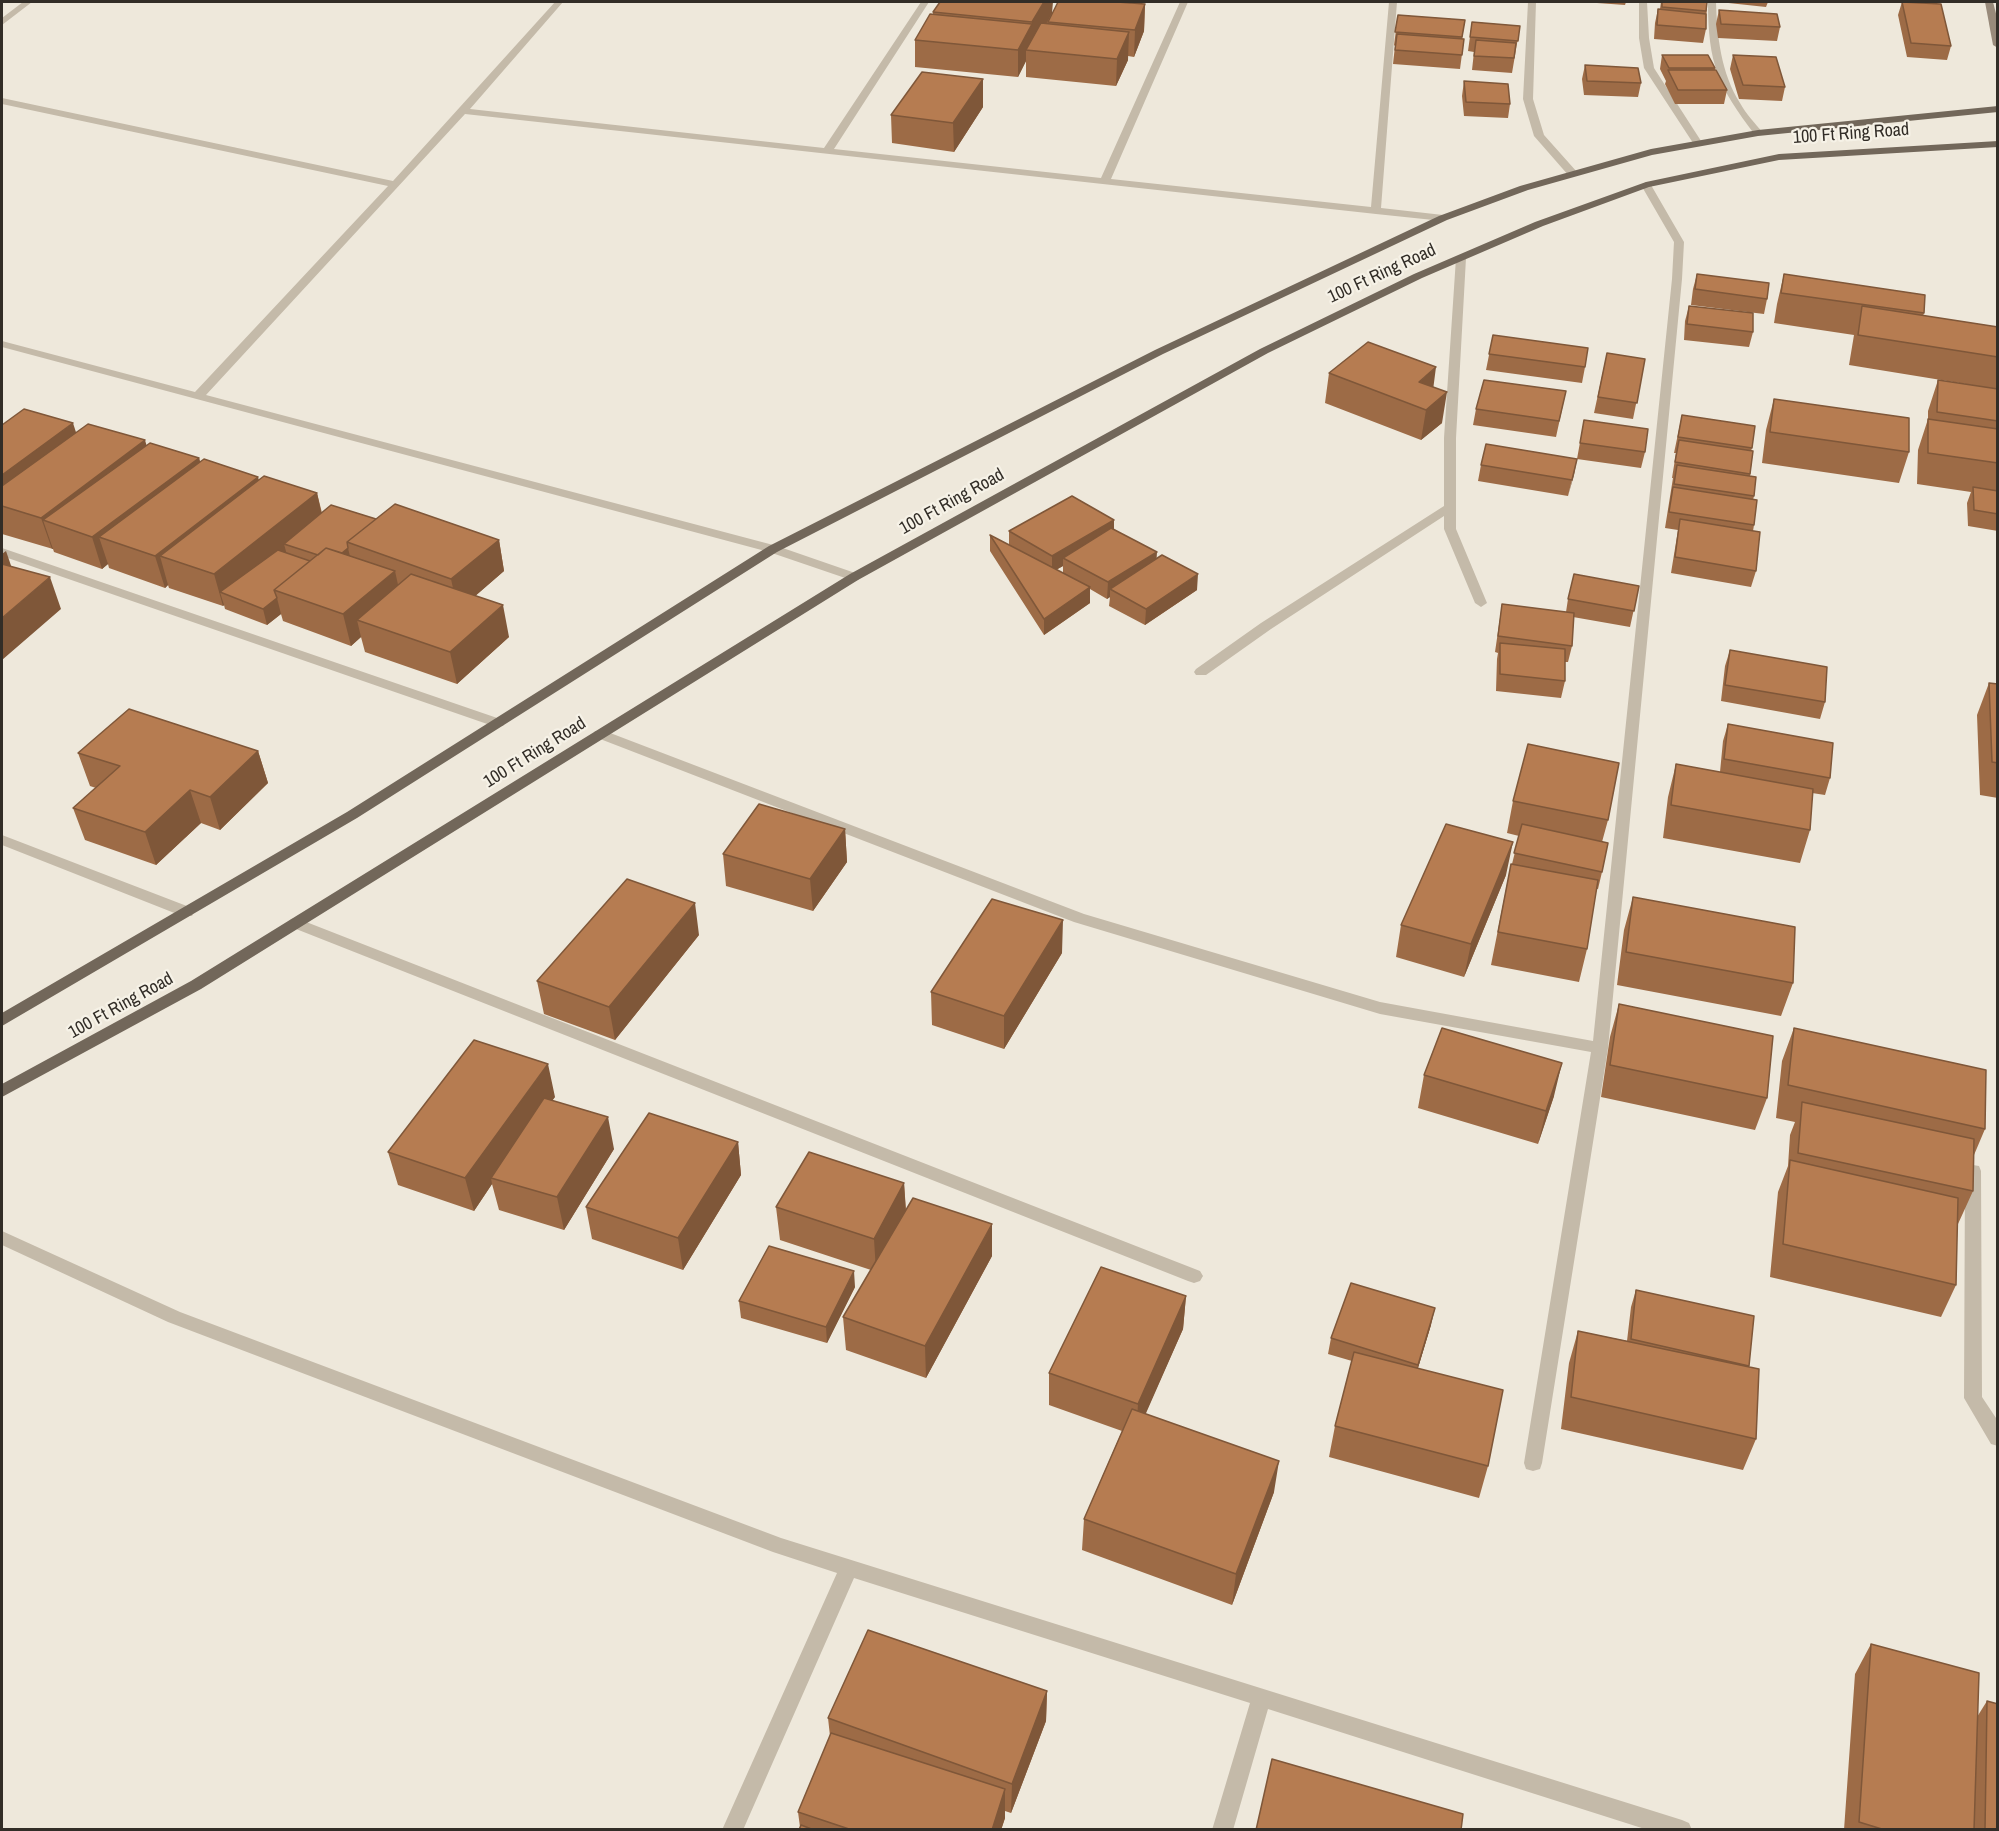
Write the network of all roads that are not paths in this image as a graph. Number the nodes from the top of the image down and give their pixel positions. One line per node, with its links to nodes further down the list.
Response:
1 (28, 2): 10 (street)
2 (558, 2): 14 (street)
3 (925, 2): 18 (street)
4 (1184, 2): 20 (street)
5 (1393, 2): 23 (street)
6 (1532, 2): 19 (street)
7 (1643, 2): 16 (street)
8 (1712, 2): 15 (street)
9 (1989, 2): 11 (street)
10 (2, 22)
11 (1998, 45)
12 (2, 101): 21 (street)
13 (1998, 110): 15 (main road, 100 Ft Ring Road)
14 (463, 111): 18 (street); 21 (street)
15 (1758, 133): 16 (main road, 100 Ft Ring Road)
16 (1698, 144): 19 (main road, 100 Ft Ring Road)
17 (1998, 144): 22 (main road, 100 Ft Ring Road)
18 (827, 151): 20 (street)
19 (1573, 174): 24 (main road, 100 Ft Ring Road)
20 (1105, 181): 23 (street)
21 (395, 184): 27 (street)
22 (1646, 185): 25 (main road, 100 Ft Ring Road); 40 (street)
23 (1376, 211): 24 (street)
24 (1443, 218): 29 (main road, 100 Ft Ring Road)
25 (1461, 258): 28 (street); 31 (main road, 100 Ft Ring Road)
26 (2, 344): 27 (street)
27 (198, 396): 29 (street)
28 (1450, 507): 32 (street); 33 (street)
29 (773, 549): 31 (street); 34 (main road, 100 Ft Ring Road)
30 (2, 552): 34 (street)
31 (854, 577): 35 (main road, 100 Ft Ring Road)
32 (1480, 603)
33 (1201, 672)
34 (498, 723): 37 (main road, 100 Ft Ring Road)
35 (600, 734): 38 (main road, 100 Ft Ring Road); 40 (street)
36 (2, 840): 37 (street)
37 (187, 912): 39 (main road, 100 Ft Ring Road)
38 (296, 923): 41 (main road, 100 Ft Ring Road); 44 (street)
39 (2, 1020)
40 (1600, 1048): 46 (street)
41 (2, 1091)
42 (1973, 1155): 45 (street)
43 (2, 1238): 47 (street)
44 (1194, 1276)
45 (1998, 1438)
46 (1533, 1463)
47 (849, 1568): 48 (street); 49 (street)
48 (1262, 1697): 50 (street); 51 (street)
49 (732, 1830)
50 (1222, 1830)
51 (1682, 1830)

